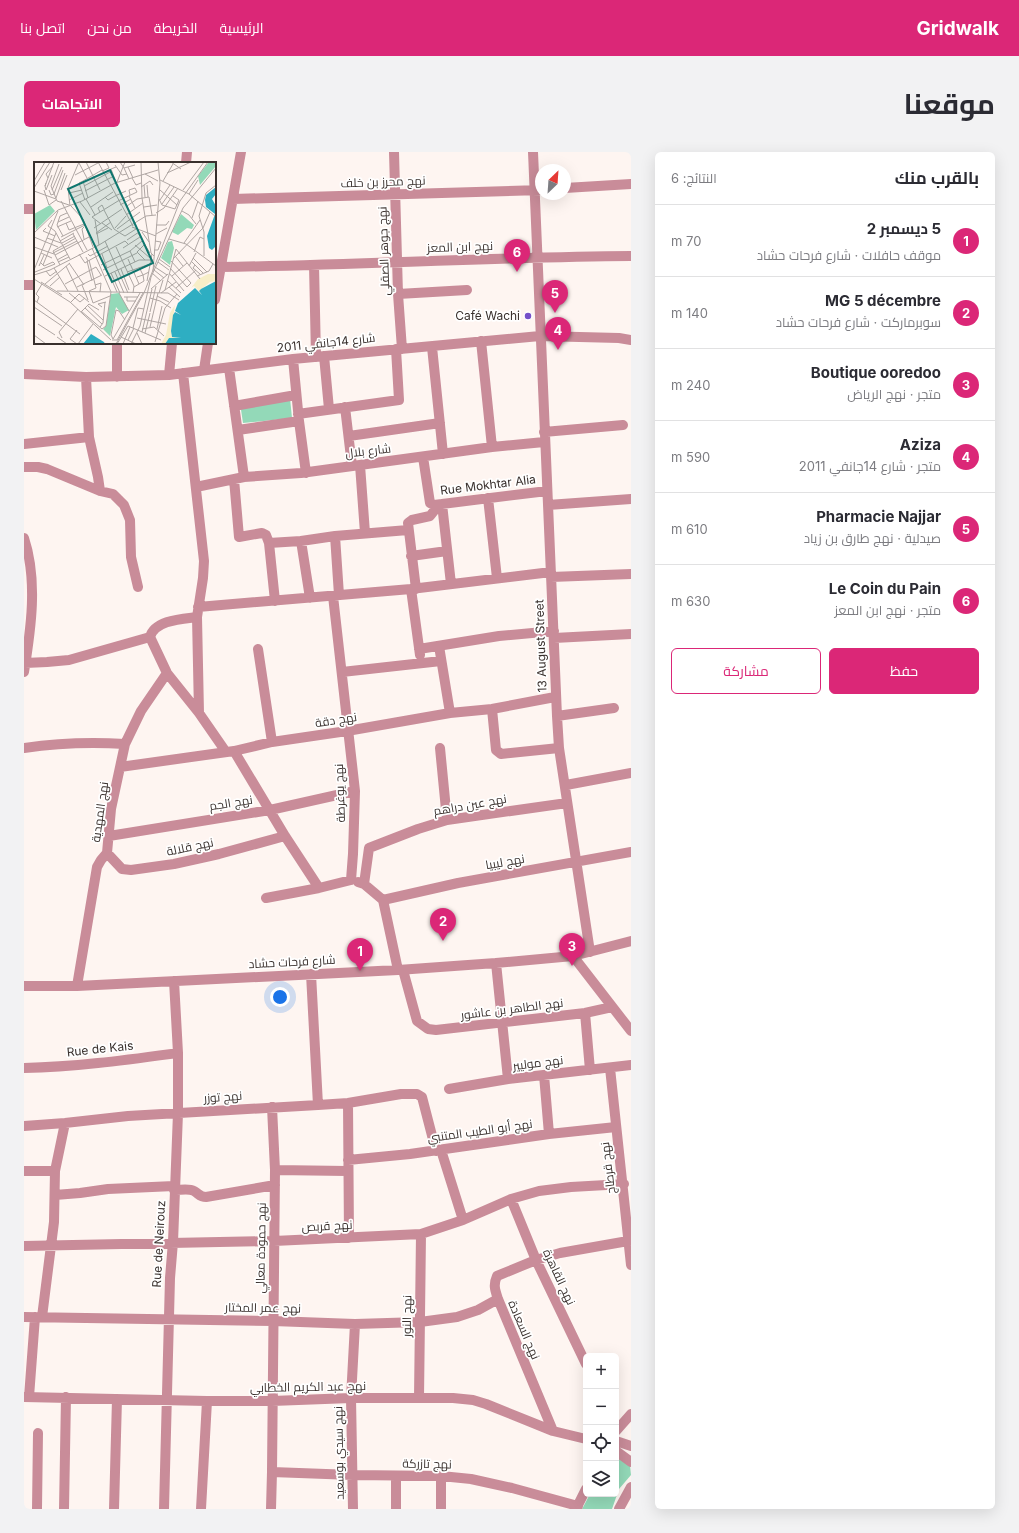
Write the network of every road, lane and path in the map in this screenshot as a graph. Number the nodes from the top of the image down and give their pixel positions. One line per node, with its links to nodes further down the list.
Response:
1 (187, 152): 5 (street)
2 (241, 152): 11 (street)
3 (394, 152): 10 (street, نهج جوهر الصقلي)
4 (533, 152): 6 (street, 13 August Street)
5 (186, 162)
6 (535, 167)
7 (631, 184): 8 (street)
8 (571, 188)
9 (535, 190): 10 (street, نهج محرز بن خلف)
10 (395, 194): 11 (street, نهج محرز بن خلف); 15 (street, نهج جوهر الصقلي)
11 (233, 199): 17 (street)
12 (538, 200): 14 (street, 13 August Street)
13 (631, 256): 14 (street, نهج ابن المعز)
14 (538, 257): 15 (street, نهج ابن المعز); 23 (street, 13 August Street)
15 (397, 262): 16 (street, نهج ابن المعز); 22 (street, نهج جوهر الصقلي)
16 (314, 265): 17 (street, نهج ابن المعز); 31 (street)
17 (221, 267): 20 (street)
18 (24, 285): 19 (street)
19 (34, 286)
20 (216, 290)
21 (467, 290): 22 (street)
22 (398, 294): 30 (street, نهج جوهر الصقلي)
23 (540, 336): 24 (street, شارع 14جانفي 2011); 25 (street, شارع 14جانفي 2011); 50 (street, 13 August Street)
24 (631, 340)
25 (481, 341): 29 (street, شارع 14جانفي 2011); 52 (street)
26 (117, 344): 39 (street)
27 (172, 344): 37 (street)
28 (208, 344): 34 (street)
29 (432, 347): 30 (street, شارع 14جانفي 2011); 45 (street)
30 (399, 349): 31 (street, شارع 14جانفي 2011); 42 (street, نهج جوهر الصقلي)
31 (320, 357): 32 (street, شارع 14جانفي 2011); 43 (street)
32 (292, 359): 33 (street, شارع 14جانفي 2011); 40 (street)
33 (228, 368): 34 (street, شارع 14جانفي 2011); 41 (street)
34 (204, 370): 35 (street, شارع 14جانفي 2011)
35 (183, 373): 37 (street, شارع 14جانفي 2011); 59 (street)
36 (24, 374): 38 (street, شارع 14جانفي 2011)
37 (169, 375): 39 (street, شارع 14جانفي 2011)
38 (86, 377): 39 (street, شارع 14جانفي 2011); 49 (street)
39 (117, 377)
40 (296, 395): 41 (street); 44 (street)
41 (234, 406): 47 (street)
42 (346, 407): 43 (street); 48 (street)
43 (329, 409): 44 (street)
44 (298, 417): 47 (street); 57 (street)
45 (440, 424): 48 (street); 53 (street)
46 (623, 425): 50 (street, شارع بلال)
47 (238, 430): 58 (street)
48 (348, 436): 55 (street)
49 (89, 437): 51 (street); 60 (street)
50 (544, 437): 52 (street, شارع بلال); 61 (street, 13 August Street)
51 (24, 444)
52 (492, 447): 53 (street, شارع بلال)
53 (443, 454): 54 (street, شارع بلال)
54 (423, 457): 55 (street, شارع بلال); 64 (street, Rue Mokhtar Alia)
55 (356, 466): 57 (street, شارع بلال); 67 (street)
56 (24, 468): 60 (street)
57 (306, 473): 58 (street, شارع بلال)
58 (239, 478): 59 (street, شارع بلال); 71 (street)
59 (196, 487): 84 (street)
60 (100, 491): 78 (street)
61 (547, 491): 62 (street, Rue Mokhtar Alia); 65 (street, 13 August Street)
62 (488, 498): 64 (street, Rue Mokhtar Alia); 76 (street)
63 (631, 499): 65 (street)
64 (438, 504): 66 (street); 72 (street)
65 (548, 505): 75 (street, 13 August Street)
66 (408, 530): 67 (street); 73 (street)
67 (365, 533): 68 (street)
68 (335, 536): 70 (street); 80 (street, نهج يوغرطة)
69 (24, 538): 82 (street)
70 (301, 541): 71 (street); 81 (street)
71 (269, 543): 83 (street)
72 (447, 551): 73 (street); 77 (street)
73 (411, 556): 79 (street)
74 (631, 574): 75 (street)
75 (551, 575): 76 (street); 86 (street, 13 August Street)
76 (497, 578): 77 (street)
77 (451, 584): 79 (street)
78 (138, 587)
79 (414, 589): 80 (street); 90 (street)
80 (336, 596): 81 (street); 94 (street, نهج يوغرطة)
81 (310, 598): 83 (street)
82 (28, 601): 92 (street)
83 (275, 601): 84 (street)
84 (197, 612): 87 (street); 99 (street)
85 (631, 634): 86 (street)
86 (554, 635): 88 (street); 96 (street, 13 August Street)
87 (150, 637): 92 (street); 95 (street)
88 (439, 646): 90 (street); 91 (street)
89 (258, 649): 103 (street)
90 (419, 649): 93 (street)
91 (441, 661): 93 (street); 100 (street)
92 (25, 662)
93 (422, 663): 94 (street)
94 (342, 672): 102 (street, نهج يوغرطة)
95 (167, 673): 99 (street); 104 (street, نهج المهدية)
96 (556, 697): 98 (street, نهج دقة); 101 (street, 13 August Street)
97 (614, 708): 101 (street)
98 (492, 709): 100 (street, نهج دقة); 107 (street)
99 (199, 713): 108 (street)
100 (450, 713): 102 (street, نهج دقة)
101 (557, 716): 107 (street, 13 August Street)
102 (347, 731): 103 (street, نهج دقة); 112 (street, نهج يوغرطة)
103 (272, 742): 108 (street, نهج دقة)
104 (125, 744): 105 (street); 109 (street, نهج المهدية)
105 (24, 748)
106 (440, 748): 115 (street)
107 (559, 748): 111 (street, 13 August Street)
108 (230, 752): 109 (street, نهج دقة); 114 (street)
109 (120, 767): 116 (street, نهج المهدية)
110 (631, 772): 111 (street)
111 (566, 785): 113 (street, 13 August Street)
112 (355, 791): 114 (street, نهج الجم); 121 (street, نهج يوغرطة)
113 (567, 803): 115 (street, نهج عين دراهم); 122 (street, 13 August Street)
114 (270, 810): 116 (street, نهج الجم); 117 (street)
115 (447, 820): 118 (street, نهج عين دراهم)
116 (109, 836): 119 (street, نهج المهدية)
117 (284, 836): 119 (street, نهج قلالة); 125 (street)
118 (369, 848): 121 (street, نهج عين دراهم); 124 (street)
119 (106, 852): 136 (street, نهج المهدية)
120 (631, 852): 122 (street, نهج ليبيا)
121 (353, 854): 123 (street, نهج يوغرطة)
122 (577, 863): 127 (street, نهج ليبيا); 129 (street, 13 August Street)
123 (351, 880): 124 (street); 125 (street)
124 (364, 884): 127 (street)
125 (319, 888): 126 (street)
126 (266, 898)
127 (383, 900): 132 (street)
128 (631, 941): 129 (street, شارع فرحات حشاد)
129 (590, 952): 130 (street, شارع فرحات حشاد)
130 (573, 956): 131 (street, شارع فرحات حشاد); 137 (street)
131 (496, 963): 132 (street, شارع فرحات حشاد); 139 (street)
132 (400, 970): 133 (street, شارع فرحات حشاد); 139 (street, نهج الطاهر بن عاشور)
133 (311, 974): 134 (street, شارع فرحات حشاد); 150 (street)
134 (174, 981): 136 (street, شارع فرحات حشاد); 141 (street, Rue de Neirouz)
135 (24, 986): 136 (street, شارع فرحات حشاد)
136 (77, 986)
137 (612, 1007): 138 (street, نهج الطاهر بن عاشور); 140 (street)
138 (585, 1013): 139 (street, نهج الطاهر بن عاشور); 145 (street)
139 (502, 1023): 147 (street)
140 (631, 1031)
141 (178, 1053): 143 (street, Rue de Kais); 152 (street, Rue de Neirouz)
142 (631, 1065): 144 (street, نهج موليير)
143 (24, 1068)
144 (610, 1068): 145 (street, نهج موليير); 155 (street, نهج قرطاج)
145 (590, 1070): 146 (street, نهج موليير)
146 (544, 1075): 147 (street, نهج موليير); 156 (street)
147 (508, 1079): 148 (street, نهج موليير)
148 (449, 1089)
149 (348, 1103): 150 (street, نهج توزر); 157 (street, نهج توزر); 158 (street)
150 (318, 1105): 151 (street, نهج توزر)
151 (272, 1107): 152 (street, نهج توزر); 159 (street, نهج حمودة معالي)
152 (178, 1113): 153 (street, نهج توزر); 165 (street, Rue de Neirouz)
153 (65, 1124): 154 (street, نهج توزر); 161 (street)
154 (24, 1126)
155 (616, 1127): 156 (street, نهج أبو الطيب المتنبي); 163 (street, نهج قرطاج)
156 (549, 1134): 157 (street, نهج أبو الطيب المتنبي)
157 (439, 1150): 158 (street, نهج أبو الطيب المتنبي); 168 (street)
158 (348, 1160): 162 (street)
159 (275, 1170): 162 (street); 164 (street, نهج حمودة معالي)
160 (24, 1171): 161 (street)
161 (55, 1171): 166 (street)
162 (348, 1171): 170 (street)
163 (624, 1184): 167 (street, نهج قربص); 172 (street, نهج قرطاج)
164 (274, 1185): 165 (street); 171 (street, نهج حمودة معالي)
165 (174, 1188): 166 (street); 173 (street, Rue de Neirouz)
166 (55, 1195): 174 (street)
167 (511, 1199): 168 (street, نهج قربص); 176 (street, نهج القاهرة)
168 (463, 1220): 169 (street, نهج قربص)
169 (421, 1234): 170 (street, نهج قربص); 183 (street, نهج النور)
170 (349, 1238): 171 (street, نهج قربص)
171 (274, 1241): 173 (street, نهج قربص); 182 (street, نهج حمودة معالي)
172 (628, 1241): 176 (street); 177 (street, نهج قرطاج)
173 (173, 1242): 174 (street, نهج قربص); 181 (street, Rue de Neirouz)
174 (51, 1245): 175 (street, نهج قربص); 180 (street)
175 (24, 1246)
176 (536, 1260): 178 (street, نهج السعادة); 185 (street, نهج القاهرة)
177 (631, 1266)
178 (498, 1299): 183 (street, نهج عمر المختار); 196 (street, نهج السعادة)
179 (24, 1317): 180 (street, نهج عمر المختار)
180 (39, 1317): 181 (street, نهج عمر المختار); 186 (street)
181 (169, 1320): 182 (street, نهج عمر المختار); 191 (street, Rue de Neirouz)
182 (272, 1321): 184 (street, نهج عمر المختار); 193 (street, نهج حمودة معالي)
183 (420, 1322): 184 (street, نهج عمر المختار); 189 (street, نهج النور)
184 (355, 1324): 188 (street, نهج سيدي بوسعيد)
185 (583, 1358)
186 (26, 1397): 187 (street, نهج عبد الكريم الخطابي)
187 (66, 1397): 190 (street, نهج عبد الكريم الخطابي); 211 (street)
188 (351, 1398): 189 (street, نهج عبد الكريم الخطابي); 193 (street, نهج عبد الكريم الخطابي); 204 (street, نهج سيدي بوسعيد)
189 (419, 1398): 196 (street, نهج عبد الكريم الخطابي)
190 (118, 1399): 191 (street, نهج عبد الكريم الخطابي); 212 (street)
191 (166, 1401): 192 (street, نهج عبد الكريم الخطابي); 213 (street, Rue de Neirouz)
192 (207, 1401): 193 (street, نهج عبد الكريم الخطابي); 214 (street)
193 (272, 1401): 203 (street, نهج حمودة معالي)
194 (631, 1414): 195 (street)
195 (619, 1425)
196 (553, 1431): 198 (street, نهج عبد الكريم الخطابي)
197 (38, 1433): 210 (street)
198 (583, 1438)
199 (619, 1443): 200 (street)
200 (631, 1446)
201 (619, 1453): 202 (street)
202 (631, 1462)
203 (272, 1472): 204 (street, نهج تازركة); 215 (street, نهج حمودة معالي)
204 (353, 1475): 205 (street, نهج تازركة); 216 (street, نهج سيدي بوسعيد)
205 (396, 1476): 206 (street, نهج تازركة); 217 (street)
206 (441, 1476): 209 (street, نهج تازركة); 218 (street)
207 (631, 1487): 219 (street)
208 (583, 1495): 209 (street)
209 (577, 1507)
210 (37, 1509)
211 (64, 1509)
212 (114, 1509)
213 (164, 1509)
214 (201, 1509)
215 (270, 1509)
216 (353, 1509)
217 (396, 1509)
218 (441, 1509)
219 (619, 1509)

